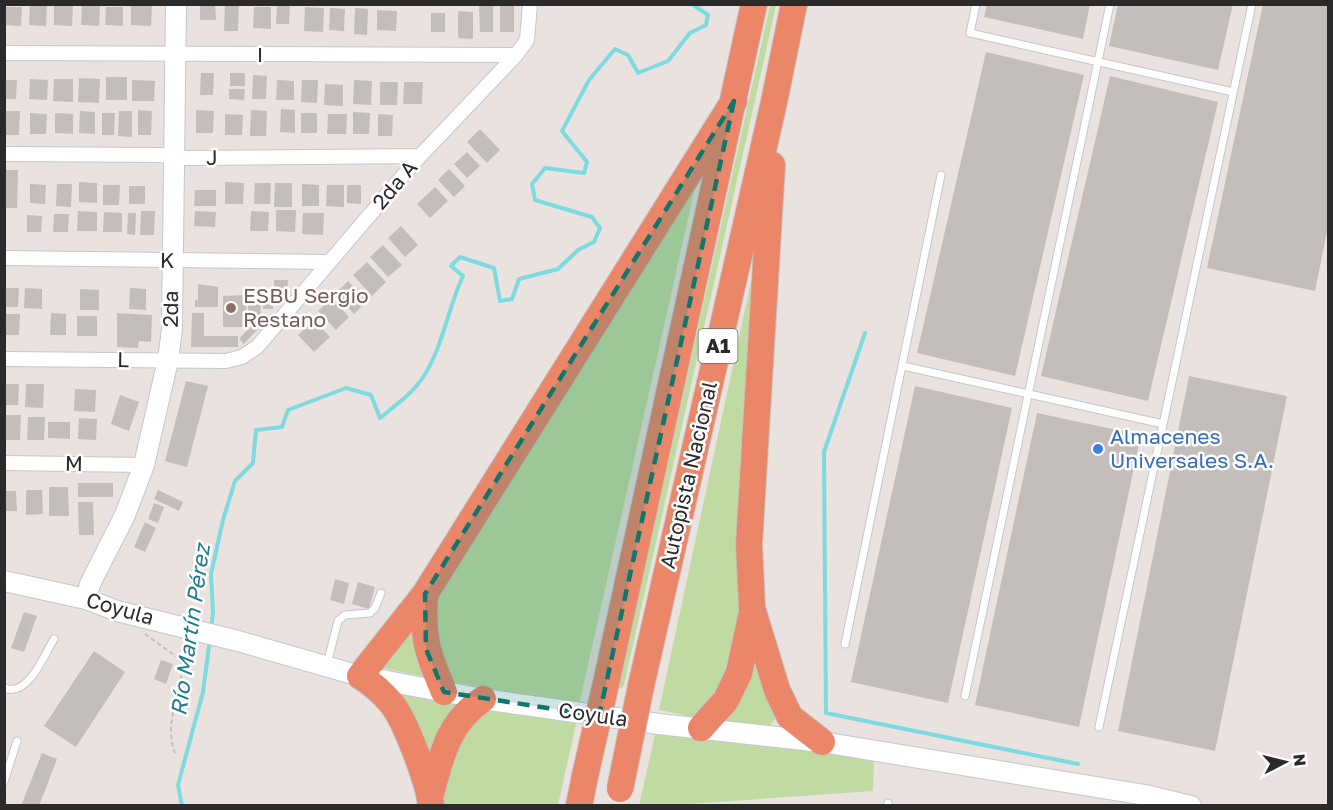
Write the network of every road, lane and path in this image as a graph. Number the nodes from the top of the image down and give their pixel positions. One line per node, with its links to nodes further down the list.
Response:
1 (176, 4): 9 (street, 2da)
2 (530, 4): 10 (street, 2da A)
3 (754, 4): 13 (highway, Autopista Nacional / A1)
4 (794, 4): 14 (highway, Autopista Nacional / A1)
5 (976, 4): 11 (lane)
6 (1110, 4): 11 (lane)
7 (1252, 4): 12 (lane)
8 (4, 53): 9 (street, I)
9 (175, 55): 10 (street, I); 17 (street, 2da)
10 (516, 55): 16 (street, 2da A)
11 (1098, 61): 12 (lane); 26 (lane)
12 (1233, 92): 27 (lane)
13 (734, 101): 32 (highway); 53 (highway, Autopista Nacional / A1, bridge)
14 (774, 102): 34 (highway); 50 (highway, Autopista Nacional / A1, bridge)
15 (4, 154): 17 (street, J)
16 (420, 156): 17 (street, J); 21 (street, 2da A)
17 (173, 158): 20 (street, 2da)
18 (941, 175): 25 (lane)
19 (4, 258): 20 (street, K)
20 (172, 261): 21 (street, K); 24 (street, 2da)
21 (330, 262): 22 (street, 2da A)
22 (242, 357): 24 (street, L)
23 (4, 359): 24 (street, L)
24 (168, 360): 29 (street, 2da)
25 (903, 366): 26 (lane); 37 (lane)
26 (1027, 394): 27 (lane); 42 (lane)
27 (1163, 424): 44 (lane)
28 (4, 463): 29 (street, M)
29 (144, 465): 33 (street, 2da)
30 (4, 581): 33 (street, Coyula)
31 (381, 594): 38 (lane)
32 (425, 594): 39 (highway); 41 (highway)
33 (86, 598): 38 (street, Coyula)
34 (752, 608): 45 (highway); 47 (highway)
35 (141, 631): 48 (path)
36 (54, 639): 40 (lane)
37 (845, 644)
38 (326, 665): 39 (street, Coyula)
39 (360, 676): 41 (street, Coyula); 52 (highway)
40 (4, 688)
41 (444, 692): 43 (street, Coyula)
42 (965, 696)
43 (483, 699): 45 (street, Coyula); 52 (highway)
44 (1099, 727)
45 (701, 728): 47 (street, Coyula)
46 (17, 741): 49 (lane)
47 (822, 742): 51 (street, Coyula)
48 (176, 753)
49 (4, 782)
50 (618, 797)
51 (1142, 800): 54 (street, Coyula)
52 (431, 801)
53 (579, 806)
54 (1191, 806)

